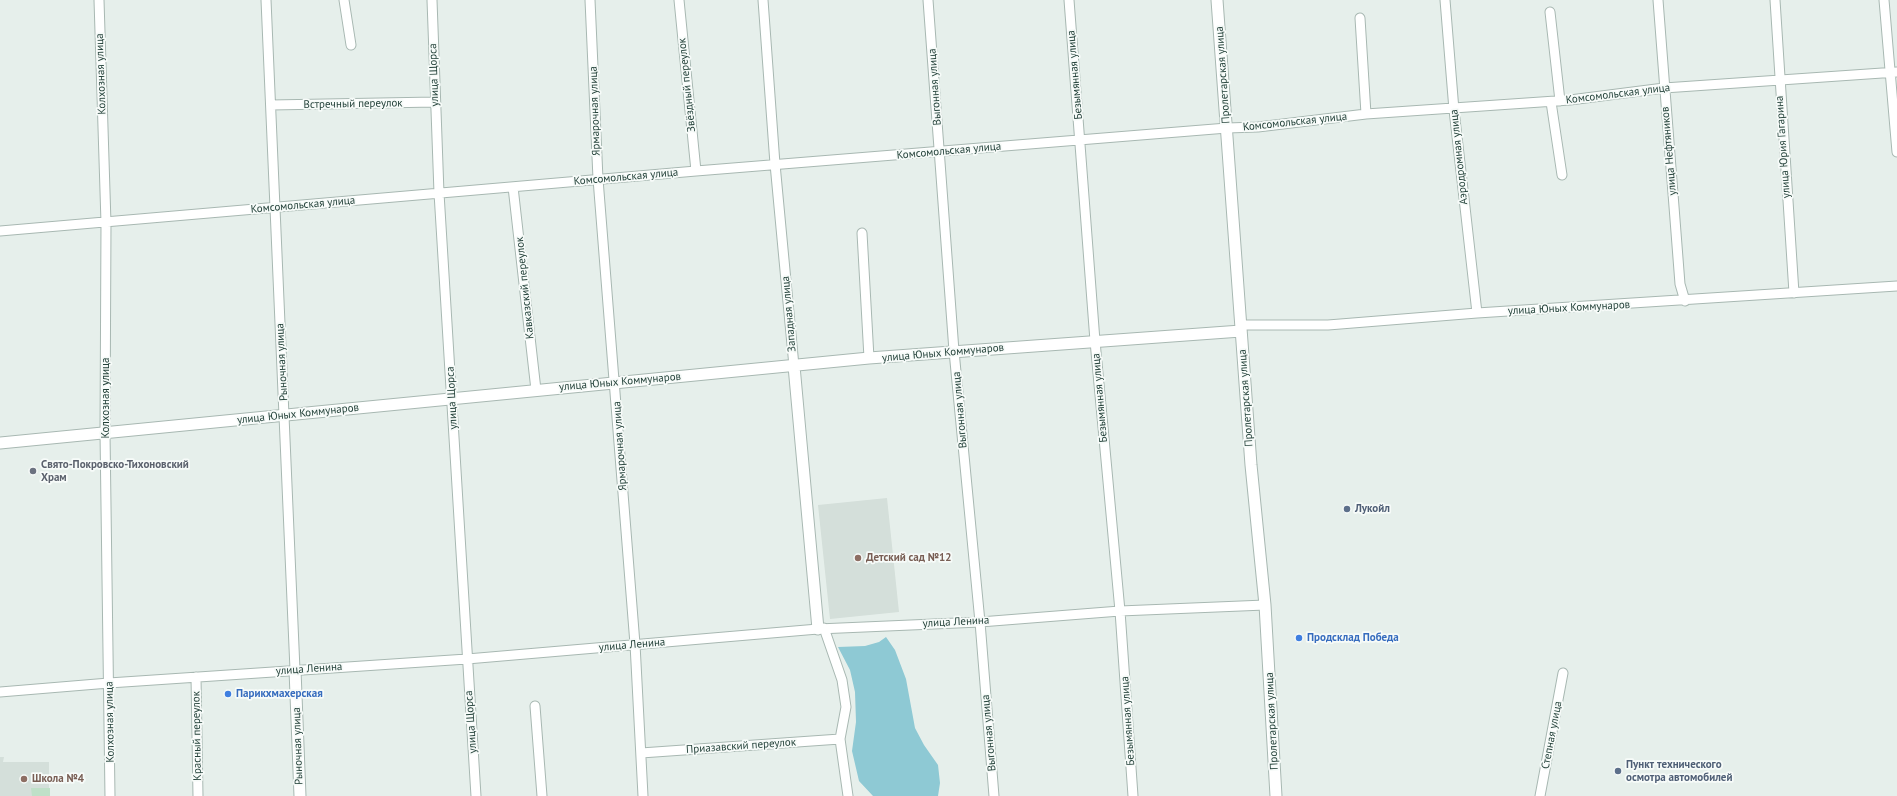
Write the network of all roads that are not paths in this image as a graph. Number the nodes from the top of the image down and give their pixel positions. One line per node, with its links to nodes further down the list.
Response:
1 (98, 0): 38 (street, Колхозная улица)
2 (266, 0): 24 (street, Рыночная улица)
3 (344, 0): 17 (street)
4 (432, 0): 22 (street, улица Щорса)
5 (590, 0): 34 (street, Ярмарочная улица)
6 (679, 0): 32 (street, Звёздный переулок)
7 (763, 0): 31 (street, Западная улица)
8 (928, 0): 29 (street, Выгонная улица)
9 (1069, 0): 28 (street, Безымянная улица)
10 (1218, 0): 27 (street, Пролетарская улица)
11 (1445, 0): 25 (street, Аэродромная улица)
12 (1658, 0): 20 (street, улица Нефтяников)
13 (1775, 0): 19 (street, улица Юрия Гагарина)
14 (1884, 0): 18 (street)
15 (1550, 12): 21 (street)
16 (1360, 18): 26 (street)
17 (351, 45)
18 (1893, 72): 19 (street, Комсомольская улица); 30 (street)
19 (1779, 80): 20 (street, Комсомольская улица); 42 (street, улица Юрия Гагарина)
20 (1664, 88): 21 (street, Комсомольская улица); 43 (street, улица Нефтяников)
21 (1560, 101): 23 (street, Комсомольская улица)
22 (435, 102): 24 (street, Встречный переулок); 36 (street, улица Щорса)
23 (1551, 102): 25 (street, Комсомольская улица); 33 (street)
24 (270, 105): 37 (street, Рыночная улица)
25 (1454, 110): 26 (street, Комсомольская улица); 44 (street, Аэродромная улица)
26 (1366, 114): 27 (street, Комсомольская улица)
27 (1227, 128): 28 (street, Комсомольская улица); 45 (street, Пролетарская улица)
28 (1080, 140): 29 (street, Комсомольская улица); 46 (street, Безымянная улица)
29 (940, 152): 31 (street, Комсомольская улица); 47 (street, Выгонная улица)
30 (1897, 152)
31 (775, 164): 32 (street, Комсомольская улица); 49 (street, Западная улица)
32 (696, 171): 34 (street, Комсомольская улица)
33 (1562, 175)
34 (598, 179): 35 (street, Комсомольская улица); 50 (street, Ярмарочная улица)
35 (513, 186): 36 (street, Комсомольская улица); 51 (street, Кавказский переулок)
36 (439, 193): 37 (street, Комсомольская улица); 52 (street, улица Щорса)
37 (275, 207): 38 (street, Комсомольская улица); 53 (street, Рыночная улица)
38 (106, 223): 39 (street, Комсомольская улица); 54 (street, Колхозная улица)
39 (0, 231)
40 (862, 233): 48 (street)
41 (1897, 286): 42 (street, улица Юных Коммунаров)
42 (1794, 293): 43 (street, улица Юных Коммунаров)
43 (1685, 301): 44 (street, улица Юных Коммунаров)
44 (1477, 313): 45 (street, улица Юных Коммунаров)
45 (1241, 328): 46 (street, улица Юных Коммунаров); 56 (street, Пролетарская улица)
46 (1095, 341): 47 (street, улица Юных Коммунаров); 57 (street, Безымянная улица)
47 (954, 351): 48 (street, улица Юных Коммунаров); 58 (street, Выгонная улица)
48 (869, 358): 49 (street, улица Юных Коммунаров)
49 (794, 366): 50 (street, улица Юных Коммунаров); 59 (street, Западная улица)
50 (615, 383): 51 (street, улица Юных Коммунаров); 60 (street, Ярмарочная улица)
51 (536, 390): 52 (street, улица Юных Коммунаров)
52 (452, 398): 53 (street, улица Юных Коммунаров); 61 (street, улица Щорса)
53 (285, 415): 54 (street, улица Юных Коммунаров); 62 (street, Рыночная улица)
54 (105, 433): 55 (street, улица Юных Коммунаров); 65 (street, Колхозная улица)
55 (0, 442)
56 (1265, 605): 57 (street, улица Ленина); 79 (street, Пролетарская улица)
57 (1120, 612): 58 (street, улица Ленина); 78 (street, Безымянная улица)
58 (980, 622): 59 (street, улица Ленина); 77 (street, Выгонная улица)
59 (821, 629): 60 (street, улица Ленина); 68 (street)
60 (635, 644): 61 (street, улица Ленина); 69 (street, Ярмарочная улица)
61 (467, 659): 62 (street, улица Ленина); 73 (street, улица Щорса)
62 (295, 670): 64 (street, улица Ленина); 72 (street, Рыночная улица)
63 (1563, 673): 80 (street, Степная улица)
64 (196, 677): 65 (street, улица Ленина); 71 (street, Красный переулок)
65 (109, 683): 66 (street, улица Ленина); 70 (street, Колхозная улица)
66 (0, 692)
67 (535, 706): 74 (street)
68 (840, 739): 69 (street, Приазавский переулок); 76 (street)
69 (641, 753): 75 (street, Ярмарочная улица)
70 (110, 796)
71 (198, 796)
72 (300, 796)
73 (476, 796)
74 (542, 796)
75 (643, 796)
76 (848, 796)
77 (994, 796)
78 (1133, 796)
79 (1276, 796)
80 (1540, 796)

